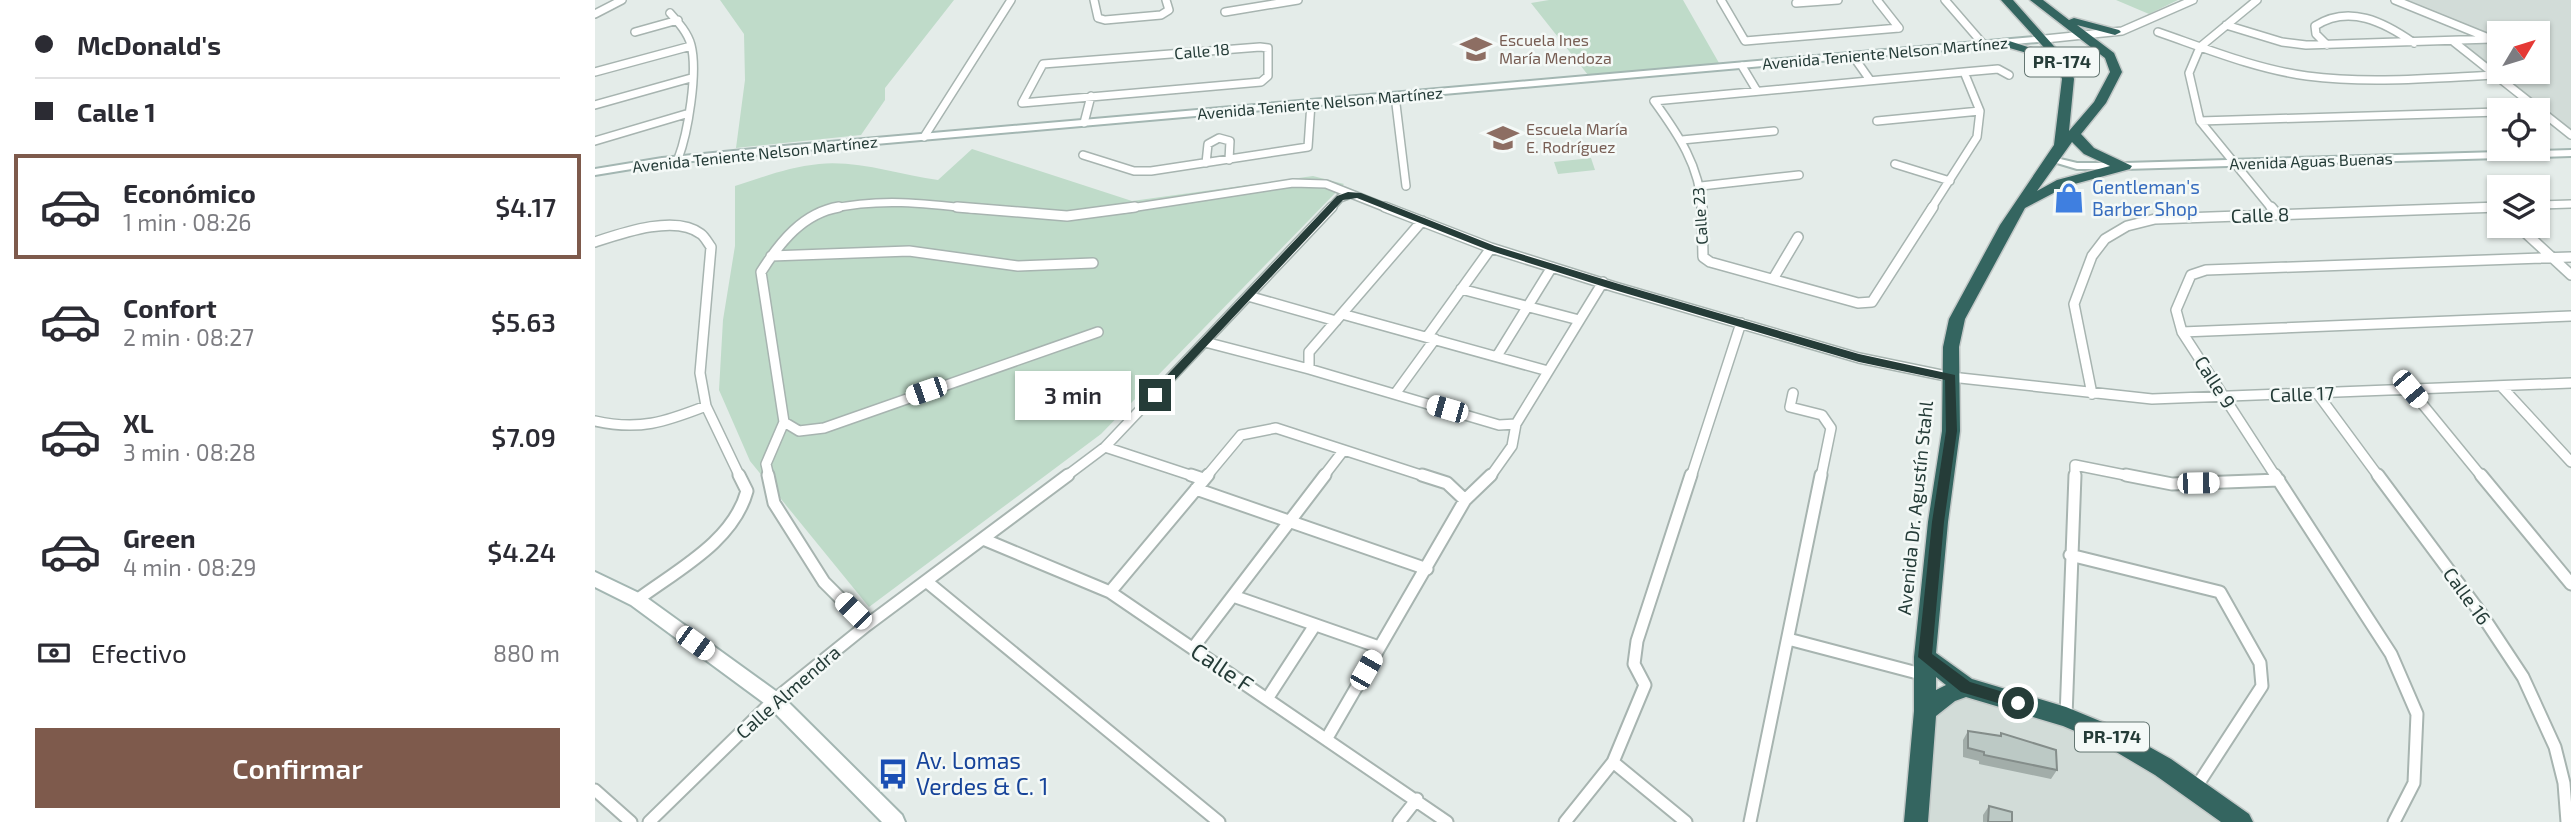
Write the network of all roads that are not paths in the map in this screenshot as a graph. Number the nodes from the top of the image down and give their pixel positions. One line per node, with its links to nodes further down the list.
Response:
1 (622, 0): 20 (street)
2 (1011, 0): 66 (street)
3 (1094, 0): 4 (street)
4 (1166, 0)
5 (1238, 0): 17 (street)
6 (1298, 0): 17 (street)
7 (1721, 0): 9 (street)
8 (1838, 0): 16 (street)
9 (1877, 0)
10 (1945, 0): 32 (street)
11 (2007, 0): 28 (highway, Avenida Dr. Agustín Stahl / PR-174)
12 (2036, 0): 21 (highway, PR-174)
13 (2193, 0): 25 (street)
14 (2257, 0): 23 (street)
15 (2395, 0): 29 (street)
16 (1797, 3)
17 (1242, 9): 18 (street)
18 (1225, 12)
19 (670, 13): 22 (street)
20 (595, 14)
21 (2057, 15): 25 (highway); 27 (highway, PR-174)
22 (678, 20): 24 (street); 34 (street)
23 (2225, 24): 33 (street); 35 (street)
24 (635, 32)
25 (2119, 32): 27 (street); 37 (highway)
26 (2158, 32): 35 (street)
27 (2087, 36): 28 (street); 37 (highway, PR-174)
28 (2045, 39): 30 (street, Avenida Teniente Nelson Martínez); 38 (highway, Avenida Dr. Agustín Stahl / PR-174)
29 (2454, 42): 31 (street); 40 (street)
30 (2003, 43): 32 (street, Avenida Teniente Nelson Martínez); 38 (highway)
31 (2414, 43): 33 (street); 33 (street)
32 (1984, 45): 36 (street, Avenida Teniente Nelson Martínez)
33 (2327, 45)
34 (691, 46): 41 (street); 45 (street)
35 (2200, 47): 44 (street); 61 (street)
36 (1853, 56): 39 (street, Avenida Teniente Nelson Martínez); 46 (street)
37 (2110, 56): 58 (highway, Avenida Dr. Agustín Stahl / PR-174)
38 (2063, 63): 49 (highway, Avenida Dr. Agustín Stahl / PR-174)
39 (1742, 66): 48 (street); 51 (street, Avenida Teniente Nelson Martínez)
40 (2487, 69)
41 (595, 72)
42 (1964, 72): 43 (street, Calle 23); 46 (street, Calle 23); 55 (street)
43 (2009, 75)
44 (2487, 75)
45 (691, 78): 54 (street); 57 (street)
46 (1870, 80): 48 (street, Calle 23)
47 (2506, 84): 52 (street)
48 (1757, 91): 67 (street, Calle 23)
49 (2067, 95): 58 (highway); 69 (highway, Avenida Dr. Agustín Stahl / PR-174)
50 (1091, 96): 50 (street, Calle 18); 62 (street)
51 (1395, 96): 53 (street, Avenida Teniente Nelson Martínez); 82 (street)
52 (2524, 98)
53 (1311, 103): 62 (street, Avenida Teniente Nelson Martínez); 73 (street)
54 (595, 105)
55 (1980, 111): 60 (street); 81 (street, Calle 23)
56 (2487, 112): 61 (street)
57 (686, 114): 68 (street); 72 (street)
58 (2088, 117): 64 (highway, Avenida Dr. Agustín Stahl / PR-174)
59 (2550, 119): 65 (street)
60 (1877, 121)
61 (2200, 121): 76 (street)
62 (1084, 123): 66 (street, Avenida Teniente Nelson Martínez)
63 (1774, 131): 67 (street)
64 (2074, 134): 69 (highway, Avenida Dr. Agustín Stahl / PR-174); 78 (highway)
65 (2571, 135)
66 (924, 137): 72 (street, Avenida Teniente Nelson Martínez)
67 (1682, 140): 83 (street, Calle 23)
68 (595, 141)
69 (2061, 145): 74 (highway, Avenida Dr. Agustín Stahl / PR-174)
70 (2571, 153): 76 (street, Avenida Aguas Buenas)
71 (1083, 155): 75 (street)
72 (678, 159): 79 (street, Avenida Teniente Nelson Martínez)
73 (1229, 160): 75 (street); 75 (street)
74 (2052, 160): 78 (street, Avenida Aguas Buenas); 87 (highway, Avenida Dr. Agustín Stahl / PR-174)
75 (1206, 163)
76 (2234, 163): 78 (street, Avenida Aguas Buenas); 89 (street)
77 (1895, 164): 81 (street)
78 (2125, 166): 87 (highway)
79 (595, 172)
80 (1799, 175): 83 (street)
81 (1950, 181): 101 (street, Calle 23)
82 (1406, 186)
83 (1701, 186): 101 (street, Calle 23)
84 (1348, 195): 90 (street, Calle 17); 95 (street, Calle 17); 104 (street, Calle Almendra)
85 (2571, 204): 86 (street)
86 (2550, 205)
87 (2019, 206): 117 (highway, Avenida Dr. Agustín Stahl / PR-174)
88 (2487, 207): 89 (street, Calle 8)
89 (2277, 214): 124 (street, Calle 8)
90 (1422, 221): 94 (street, Calle 17); 107 (street)
91 (1798, 237): 101 (street)
92 (2531, 238): 97 (street)
93 (595, 242): 126 (street)
94 (1491, 248): 99 (street, Calle 17); 103 (street)
95 (771, 256): 98 (street); 128 (street)
96 (2571, 257): 97 (street)
97 (2553, 258): 100 (street); 111 (street)
98 (1093, 262)
99 (1552, 267): 102 (street, Calle 17); 105 (street)
100 (2571, 275)
101 (1773, 279)
102 (1603, 282): 108 (street); 109 (street, Calle 17)
103 (1461, 289): 105 (street); 112 (street)
104 (1248, 296): 107 (street); 113 (street, Calle Almendra)
105 (1527, 306): 108 (street); 114 (street)
106 (2571, 316): 111 (street)
107 (1339, 317): 112 (street); 115 (street)
108 (1579, 320): 116 (street)
109 (1741, 323): 117 (street, Calle 17); 159 (street)
110 (1098, 332): 128 (street)
111 (2182, 332): 125 (street, Calle 9)
112 (1431, 338): 114 (street); 123 (street)
113 (1205, 342): 115 (street); 130 (street, Calle Almendra)
114 (1497, 356): 116 (street)
115 (1309, 369): 123 (street)
116 (1548, 371): 129 (street)
117 (1951, 377): 124 (street, Calle 17); 152 (highway, Avenida Dr. Agustín Stahl / PR-174)
118 (2571, 383): 119 (street, Calle 17)
119 (2501, 386): 120 (street, Calle 17); 132 (street)
120 (2410, 389): 122 (street, Calle 17); 143 (street)
121 (1793, 393): 149 (street)
122 (2317, 393): 125 (street, Calle 17); 175 (street, Calle 16)
123 (1395, 394): 129 (street)
124 (2092, 394): 125 (street, Calle 17)
125 (2224, 397): 134 (street, Calle 9)
126 (706, 406): 127 (street); 146 (street)
127 (595, 421)
128 (784, 422): 147 (street)
129 (1516, 424): 136 (street)
130 (1105, 447): 133 (street); 138 (street, Calle Almendra)
131 (1343, 451): 133 (street); 136 (street); 137 (street)
132 (2571, 462)
133 (1203, 480): 135 (street)
134 (2279, 480): 139 (street); 174 (street, Calle 9)
135 (1196, 489): 137 (street); 144 (street)
136 (1465, 500): 140 (street)
137 (1290, 522): 140 (street); 145 (street)
138 (983, 539): 142 (street, Calle Almendra); 144 (street, Calle F)
139 (2070, 555): 157 (street); 160 (street)
140 (1427, 569): 150 (street)
141 (595, 579): 146 (street)
142 (926, 581): 147 (street, Calle Almendra); 166 (street)
143 (2571, 584)
144 (1110, 592): 151 (street, Calle F)
145 (1233, 596): 148 (street); 151 (street)
146 (637, 600): 155 (street)
147 (867, 625): 155 (street, Calle Almendra)
148 (1315, 625): 150 (street); 154 (street)
149 (1788, 639): 152 (street); 171 (street)
150 (1379, 647): 158 (street)
151 (1193, 648): 154 (street, Calle F)
152 (1925, 666): 153 (highway, PR-174); 156 (highway, Avenida Dr. Agustín Stahl / PR-174)
153 (1966, 687): 156 (highway); 157 (highway, PR-174)
154 (1267, 699): 158 (street, Calle F)
155 (774, 700): 164 (street, Calle Almendra); 165 (street)
156 (1925, 711): 172 (highway, Avenida Dr. Agustín Stahl / PR-174)
157 (2066, 717): 160 (highway, PR-174)
158 (1327, 738): 162 (street, Calle F)
159 (1613, 762): 169 (street); 170 (street)
160 (2195, 789): 173 (highway, PR-174)
161 (595, 790): 163 (street)
162 (1417, 799): 167 (street); 168 (street, Calle F)
163 (631, 822)
164 (649, 822)
165 (895, 822)
166 (1219, 822)
167 (1399, 822)
168 (1447, 822)
169 (1565, 822)
170 (1686, 822)
171 (1750, 822)
172 (1916, 822)
173 (2241, 822)
174 (2394, 822)
175 (2567, 822)

